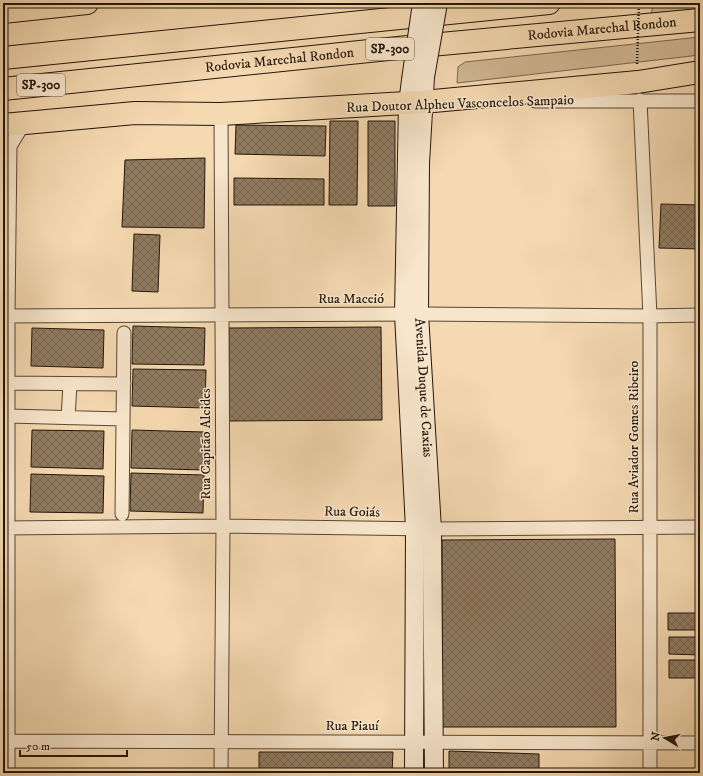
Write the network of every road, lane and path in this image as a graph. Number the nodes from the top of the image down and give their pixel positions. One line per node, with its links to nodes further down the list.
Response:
1 (87, 3): 6 (highway)
2 (422, 3): 11 (main road, Avenida Duque de Caxias, bridge)
3 (438, 3): 11 (main road, Avenida Duque de Caxias, bridge)
4 (549, 3): 8 (highway, SP-300)
5 (639, 3): 9 (path, bridge)
6 (5, 9)
7 (700, 20): 12 (highway, Rodovia Marechal Rondon / SP-300)
8 (3, 58)
9 (637, 64)
10 (700, 72): 15 (highway)
11 (418, 79): 15 (main road, Avenida Duque de Caxias)
12 (3, 89)
13 (640, 100): 14 (street, Rua Doutor Alpheu Vasconcelos Sampaio); 15 (street, Rua Doutor Alpheu Vasconcelos Sampaio); 22 (street, Rua Aviador Gomes Ribeiro)
14 (700, 101)
15 (415, 103): 16 (highway, Rua Doutor Alpheu Vasconcelos Sampaio); 18 (main road, Avenida Duque de Caxias)
16 (221, 114): 17 (highway, Rua Doutor Alpheu Vasconcelos Sampaio); 21 (street, Rua Capitão Alcides)
17 (13, 124): 20 (street)
18 (412, 314): 21 (street, Rua Maceió); 22 (street, Rua Maceió); 35 (main road, Avenida Duque de Caxias)
19 (700, 315): 22 (street, Rua Maceió)
20 (5, 316): 21 (street, Rua Maceió); 24 (street)
21 (222, 316): 31 (street, Rua Capitão Alcides)
22 (650, 316): 32 (street, Rua Aviador Gomes Ribeiro)
23 (124, 333): 26 (street)
24 (8, 383): 25 (street); 27 (street)
25 (70, 384): 26 (street); 28 (street)
26 (124, 384): 29 (street)
27 (8, 416): 28 (street); 34 (street)
28 (68, 418): 29 (street)
29 (123, 419): 30 (street)
30 (122, 514)
31 (222, 526): 34 (street, Rua Goiás); 35 (street, Rua Goiás); 37 (street, Rua Capitão Alcides)
32 (650, 527): 33 (street, Rua Goiás); 35 (street, Rua Goiás); 40 (street, Rua Aviador Gomes Ribeiro)
33 (700, 527)
34 (5, 528): 36 (street)
35 (423, 528): 38 (main road, Avenida Duque de Caxias); 39 (main road, Avenida Duque de Caxias)
36 (5, 742): 37 (street, Rua Piauí); 42 (street)
37 (222, 742): 39 (street, Rua Piauí); 43 (street, Rua Capitão Alcides)
38 (435, 742): 39 (street, Rua Piauí); 40 (street, Rua Piauí); 45 (main road, Avenida Duque de Caxias)
39 (414, 743): 44 (main road, Avenida Duque de Caxias)
40 (650, 743): 41 (street, Rua Piauí); 46 (street, Rua Aviador Gomes Ribeiro)
41 (700, 743)
42 (8, 773)
43 (221, 773)
44 (414, 773)
45 (434, 773)
46 (650, 773)

